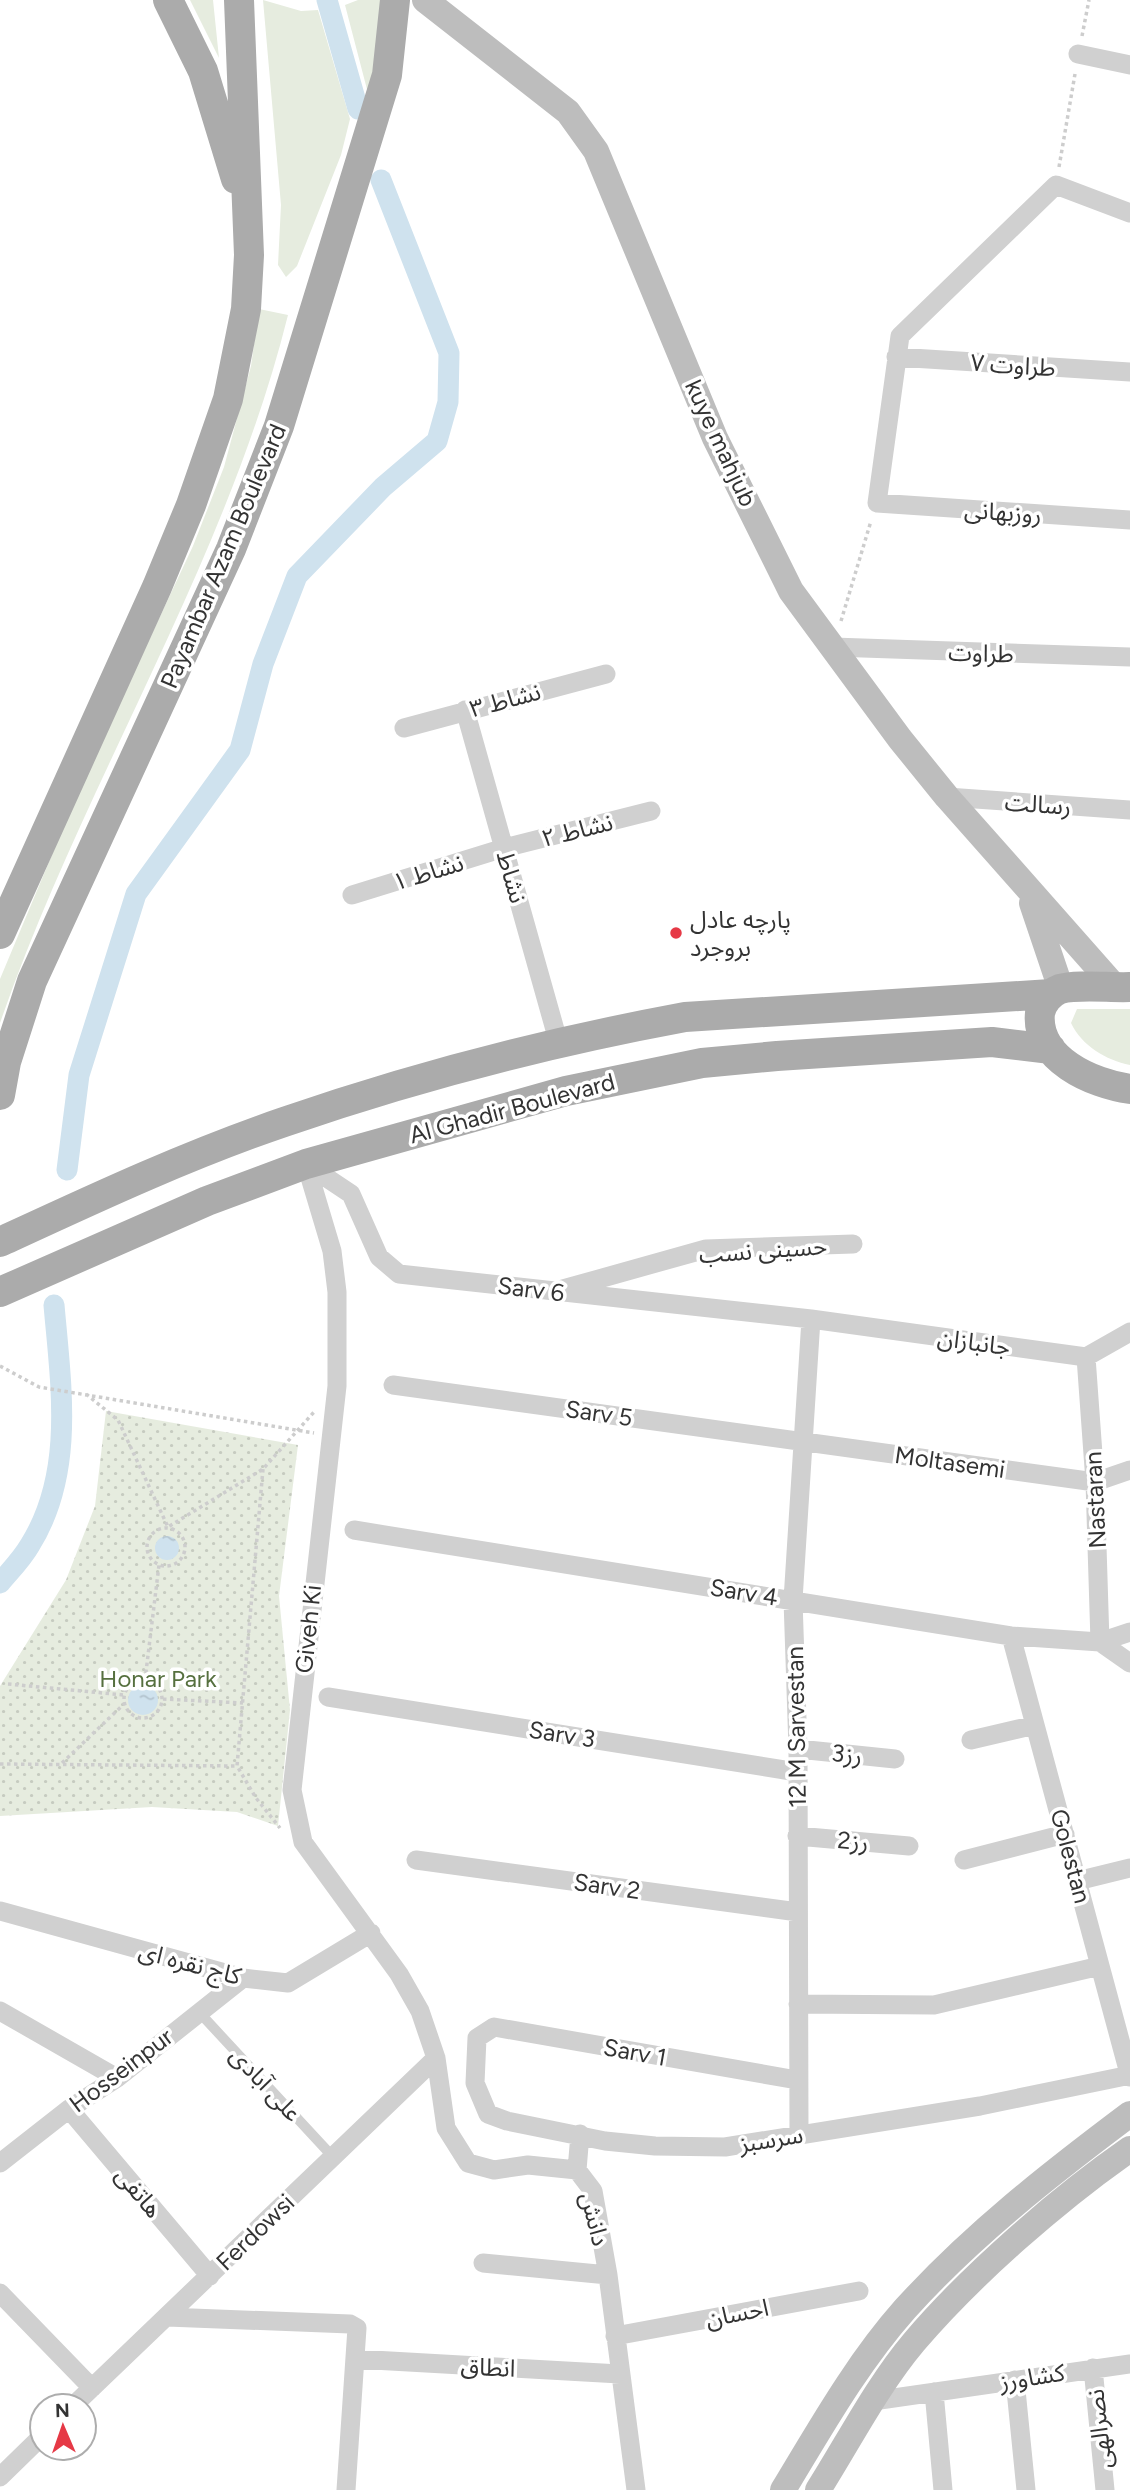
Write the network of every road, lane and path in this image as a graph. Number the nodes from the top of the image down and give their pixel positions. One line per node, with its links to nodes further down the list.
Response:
1 (169, 0): 10 (main road)
2 (239, 0): 10 (main road, Payambar Azam Boulevard)
3 (395, 0): 32 (main road, Payambar Azam Boulevard)
4 (425, 0): 15 (street, kuye mahjub)
5 (1088, 0): 6 (path)
6 (1078, 54): 7 (street); 8 (path)
7 (1130, 65)
8 (1056, 185): 9 (street); 11 (street)
9 (1130, 213)
10 (248, 223): 26 (main road, Payambar Azam Boulevard)
11 (896, 357): 12 (street, طراوت ۷); 13 (street)
12 (1130, 372)
13 (877, 503): 14 (street, روزبهانی); 15 (path)
14 (1130, 520)
15 (833, 647): 16 (street, طراوت); 20 (street, kuye mahjub)
16 (1130, 657)
17 (606, 674): 18 (street, نشاط ۳)
18 (465, 710): 19 (street, نشاط ۳); 23 (street, نشاط)
19 (404, 728)
20 (947, 797): 21 (street, رسالت); 24 (street, kuye mahjub)
21 (1130, 810)
22 (651, 811): 23 (street, نشاط ۲)
23 (504, 848): 25 (street, نشاط ۱); 29 (street, نشاط)
24 (1028, 892): 27 (street, kuye mahjub); 28 (street)
25 (352, 895)
26 (0, 934)
27 (1123, 988): 28 (main road, Al Ghadir Boulevard)
28 (1056, 991): 29 (main road, Al Ghadir Boulevard); 30 (main road)
29 (559, 1044): 34 (main road, Al Ghadir Boulevard)
30 (1051, 1049): 31 (main road); 33 (main road, Al Ghadir Boulevard)
31 (1130, 1089)
32 (0, 1095)
33 (306, 1164): 36 (main road, Al Ghadir Boulevard); 37 (street, Sarv 6); 43 (street, Giveh Ki)
34 (0, 1242)
35 (853, 1244): 37 (street, حسینی نسب)
36 (0, 1292)
37 (552, 1292): 38 (street, Sarv 6)
38 (811, 1319): 40 (street, جانبازان); 47 (street, 12 M Sarvestan)
39 (1130, 1332): 40 (street)
40 (1086, 1357): 50 (street, Nastaran)
41 (0, 1366): 44 (path)
42 (393, 1385): 47 (street, Sarv 5)
43 (337, 1386): 45 (path); 46 (street, Giveh Ki)
44 (86, 1394): 45 (path); 51 (path)
45 (297, 1430): 46 (path); 48 (path)
46 (330, 1436): 76 (street, Giveh Ki)
47 (805, 1442): 50 (street, Moltasemi); 54 (street, 12 M Sarvestan)
48 (263, 1469): 51 (path); 64 (path)
49 (1130, 1470): 50 (street)
50 (1095, 1482): 57 (street, Nastaran)
51 (168, 1528): 53 (path); 53 (path)
52 (354, 1530): 54 (street, Sarv 4)
53 (159, 1565): 59 (path)
54 (793, 1600): 56 (street, Sarv 4); 68 (street, 12 M Sarvestan)
55 (1130, 1632): 57 (street)
56 (1011, 1636): 57 (street, Sarv 4); 66 (street, Golestan)
57 (1100, 1642): 58 (street)
58 (1130, 1663)
59 (145, 1680): 61 (path); 63 (path)
60 (8, 1684): 61 (path)
61 (124, 1695): 65 (path)
62 (328, 1697): 73 (street, Sarv 3)
63 (163, 1699): 64 (path); 65 (path)
64 (243, 1703): 72 (path)
65 (124, 1704): 71 (path)
66 (1035, 1725): 67 (street); 74 (street, Golestan)
67 (971, 1740)
68 (798, 1749): 69 (street, رز3); 73 (street, 12 M Sarvestan)
69 (895, 1759)
70 (0, 1764): 71 (path)
71 (61, 1764): 72 (path)
72 (237, 1766): 76 (path)
73 (797, 1772): 75 (street, 12 M Sarvestan)
74 (1065, 1834): 79 (street); 81 (street, Golestan)
75 (797, 1836): 77 (street, رز2); 83 (street, 12 M Sarvestan)
76 (303, 1842): 84 (street, Giveh Ki)
77 (909, 1846)
78 (416, 1860): 83 (street, Sarv 2)
79 (964, 1860)
80 (1130, 1868): 81 (street)
81 (1077, 1881): 85 (street, Golestan)
82 (0, 1912): 86 (street, کاج نقره ای)
83 (798, 1912): 87 (street, 12 M Sarvestan)
84 (371, 1933): 86 (street, کاج نقره ای); 91 (street, Giveh Ki)
85 (1100, 1966): 87 (street); 92 (street, Golestan)
86 (243, 1978): 89 (street, Hosseinpur)
87 (798, 2004): 94 (street, 12 M Sarvestan)
88 (0, 2011): 93 (street)
89 (198, 2011): 93 (street, Hosseinpur); 100 (lane, علی آبادی)
90 (477, 2038): 94 (street, Sarv 1); 97 (street, سرسبز)
91 (436, 2058): 100 (street, Ferdowsi); 102 (street, دانش)
92 (1130, 2076): 98 (street, سرسبز)
93 (117, 2078): 95 (street, Hosseinpur)
94 (797, 2080): 98 (street, 12 M Sarvestan)
95 (68, 2109): 101 (street, Hosseinpur); 105 (street, هاتفی)
96 (1130, 2114): 123 (street)
97 (580, 2134): 98 (street, سرسبز); 102 (street)
98 (799, 2135)
99 (1130, 2149): 118 (street)
100 (333, 2157): 105 (street, Ferdowsi)
101 (0, 2163)
102 (577, 2170): 104 (street, دانش)
103 (483, 2263): 104 (street)
104 (608, 2275): 109 (street, دانش)
105 (210, 2276): 108 (street, Ferdowsi)
106 (859, 2291): 109 (street, احسان)
107 (0, 2293): 115 (street)
108 (167, 2317): 110 (street); 115 (street, Ferdowsi)
109 (615, 2336): 113 (street, دانش)
110 (355, 2359): 113 (street, انطاق); 121 (street)
111 (1130, 2364): 112 (street, کشاورز)
112 (1093, 2368): 114 (street, کشاورز); 127 (street, نصرالهی)
113 (620, 2374): 122 (street, دانش)
114 (1015, 2380): 117 (street, کشاورز); 126 (street)
115 (92, 2388): 116 (street, Ferdowsi)
116 (88, 2392)
117 (934, 2392): 118 (street, کشاورز); 125 (street)
118 (873, 2401): 124 (street)
119 (28, 2450): 120 (street)
120 (0, 2477)
121 (346, 2490)
122 (636, 2490)
123 (783, 2490)
124 (818, 2490)
125 (943, 2490)
126 (1026, 2490)
127 (1105, 2490)

